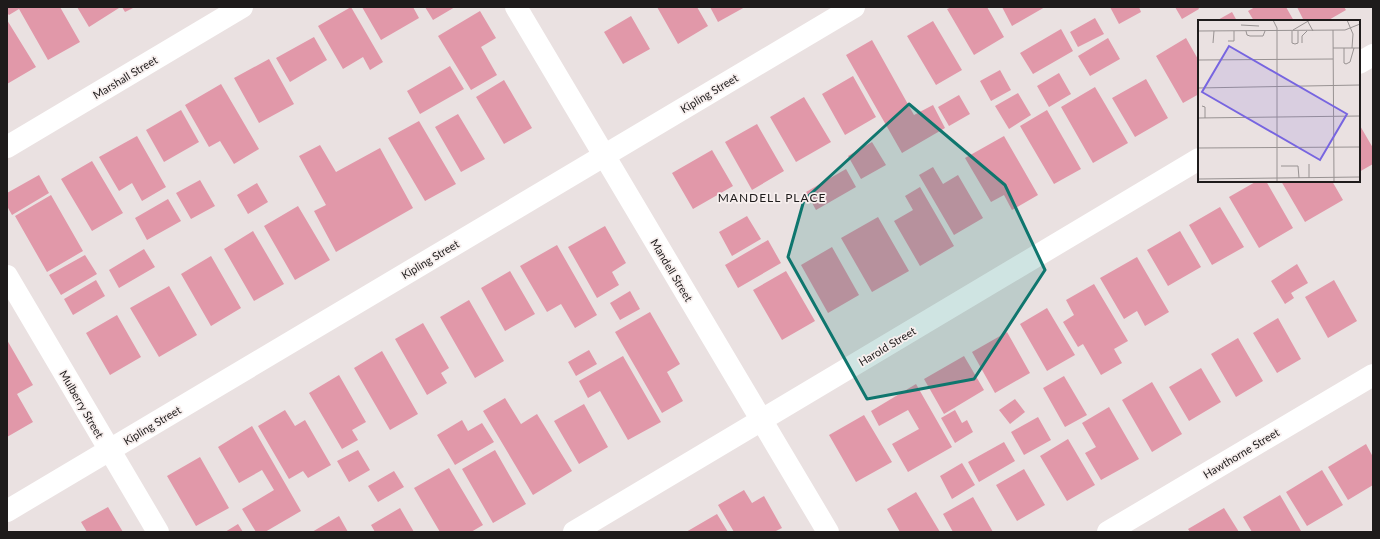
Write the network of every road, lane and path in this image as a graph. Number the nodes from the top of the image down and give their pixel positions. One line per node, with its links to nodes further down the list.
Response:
1 (242, 7): 6 (street, Marshall Street)
2 (516, 7): 7 (street, Mandell Street)
3 (854, 7): 7 (street, Kipling Street)
4 (1373, 55): 5 (street)
5 (1360, 62)
6 (7, 147)
7 (604, 156): 11 (street, Mandell Street); 12 (street, Kipling Street)
8 (1198, 160): 11 (street, Harold Street)
9 (7, 276): 12 (street, Mulberry Street)
10 (1373, 375): 17 (street, Hawthorne Street)
11 (762, 420): 15 (street, Harold Street); 16 (street, Mandell Street)
12 (110, 450): 13 (street, Kipling Street); 14 (street, Mulberry Street)
13 (7, 511)
14 (158, 532)
15 (574, 532)
16 (828, 532)
17 (1108, 532)

